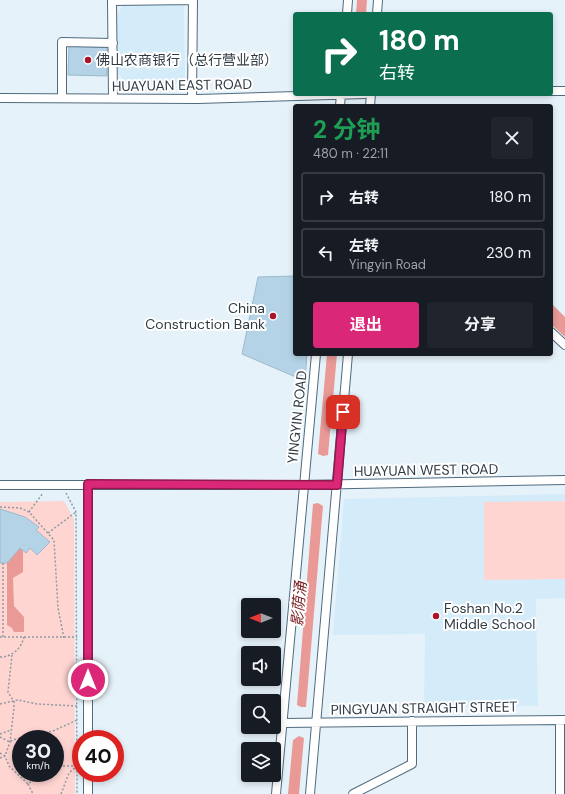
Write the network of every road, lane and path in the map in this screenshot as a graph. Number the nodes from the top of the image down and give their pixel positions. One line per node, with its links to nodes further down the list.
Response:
1 (193, 0): 6 (street); 13 (street)
2 (348, 0): 4 (street)
3 (378, 0): 5 (street)
4 (347, 12)
5 (377, 12)
6 (113, 43): 11 (street); 12 (street)
7 (553, 91): 8 (street)
8 (565, 91)
9 (293, 96): 13 (street, HUAYUAN EAST ROAD)
10 (0, 98): 11 (street, HUAYUAN EAST ROAD)
11 (62, 98): 12 (street, HUAYUAN EAST ROAD)
12 (113, 98): 13 (street, HUAYUAN EAST ROAD)
13 (192, 99)
14 (553, 334): 15 (street)
15 (565, 345)
16 (316, 356): 21 (street, YINGYIN ROAD)
17 (348, 356): 22 (street)
18 (565, 480): 22 (street, HUAYUAN WEST ROAD)
19 (88, 484): 20 (street, HUAYUAN WEST ROAD); 21 (street, HUAYUAN WEST ROAD); 47 (street)
20 (0, 485)
21 (303, 485): 22 (street, HUAYUAN WEST ROAD); 44 (street, YINGYIN ROAD)
22 (337, 485): 43 (street)
23 (46, 489): 26 (path)
24 (68, 494): 27 (path)
25 (0, 507): 26 (path)
26 (30, 512): 28 (path)
27 (76, 512): 28 (path); 34 (path)
28 (48, 533): 33 (path)
29 (2, 563): 31 (path)
30 (0, 638): 31 (path)
31 (3, 638): 32 (path)
32 (24, 638): 33 (path); 35 (path)
33 (64, 638): 34 (path)
34 (77, 638): 39 (path)
35 (12, 655): 36 (path); 37 (path)
36 (0, 657)
37 (14, 702): 38 (path); 39 (path); 45 (path)
38 (0, 704)
39 (77, 706): 40 (path)
40 (77, 720): 46 (path); 49 (path)
41 (562, 720): 42 (street, PINGYUAN STRAIGHT STREET); 65 (street)
42 (412, 721): 43 (street, PINGYUAN STRAIGHT STREET); 64 (street)
43 (312, 722): 44 (street, PINGYUAN STRAIGHT STREET); 63 (street)
44 (286, 723): 62 (street, YINGYIN ROAD)
45 (11, 730): 48 (path); 49 (path)
46 (77, 730)
47 (88, 730)
48 (0, 736): 49 (path)
49 (10, 742): 51 (path)
50 (0, 753): 51 (path)
51 (5, 756): 52 (path); 57 (path)
52 (0, 758)
53 (72, 771): 59 (path)
54 (31, 782): 57 (path)
55 (77, 782): 60 (path)
56 (88, 782): 61 (street)
57 (28, 784): 58 (path)
58 (33, 794)
59 (61, 794)
60 (77, 794)
61 (88, 794)
62 (276, 794)
63 (310, 794)
64 (353, 794)
65 (560, 794)

